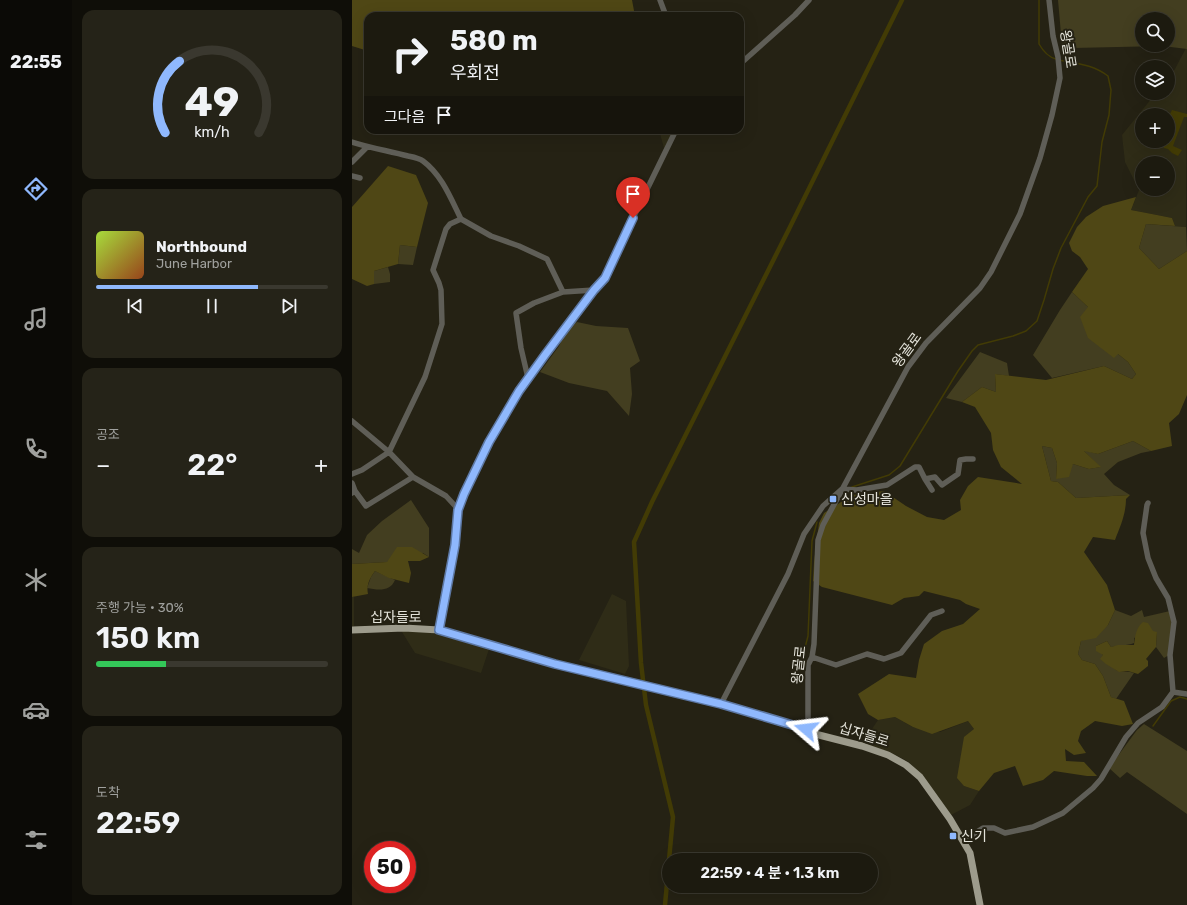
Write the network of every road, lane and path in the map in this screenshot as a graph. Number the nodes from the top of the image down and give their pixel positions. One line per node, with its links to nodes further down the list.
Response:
1 (660, 0): 4 (street)
2 (809, 0): 5 (street)
3 (1049, 0): 23 (street, 왕골로)
4 (664, 12)
5 (744, 60)
6 (674, 134): 13 (street)
7 (352, 142): 8 (street)
8 (367, 147): 9 (street); 12 (street)
9 (352, 162)
10 (352, 176): 11 (street)
11 (360, 178)
12 (461, 219): 14 (street); 17 (street)
13 (594, 290): 14 (street); 15 (street)
14 (563, 292): 15 (street)
15 (528, 378): 27 (street)
16 (352, 421): 17 (street)
17 (389, 452): 19 (street); 20 (street)
18 (973, 459): 21 (street)
19 (352, 474)
20 (413, 477): 25 (street); 27 (street)
21 (925, 479): 23 (street); 24 (street)
22 (352, 483): 25 (street)
23 (842, 489): 31 (street, 왕골로); 34 (street)
24 (932, 490)
25 (353, 492)
26 (1148, 503): 32 (street)
27 (458, 510): 30 (street)
28 (942, 611): 31 (street)
29 (352, 630): 30 (main road, 십자들로)
30 (439, 630): 34 (main road, 십자들로)
31 (812, 657): 35 (street, 왕골로)
32 (1173, 692): 33 (street); 36 (street)
33 (1187, 694)
34 (721, 704): 35 (main road, 십자들로)
35 (806, 729): 36 (main road, 십자들로)
36 (964, 841): 37 (main road, 십자들로)
37 (980, 905)

